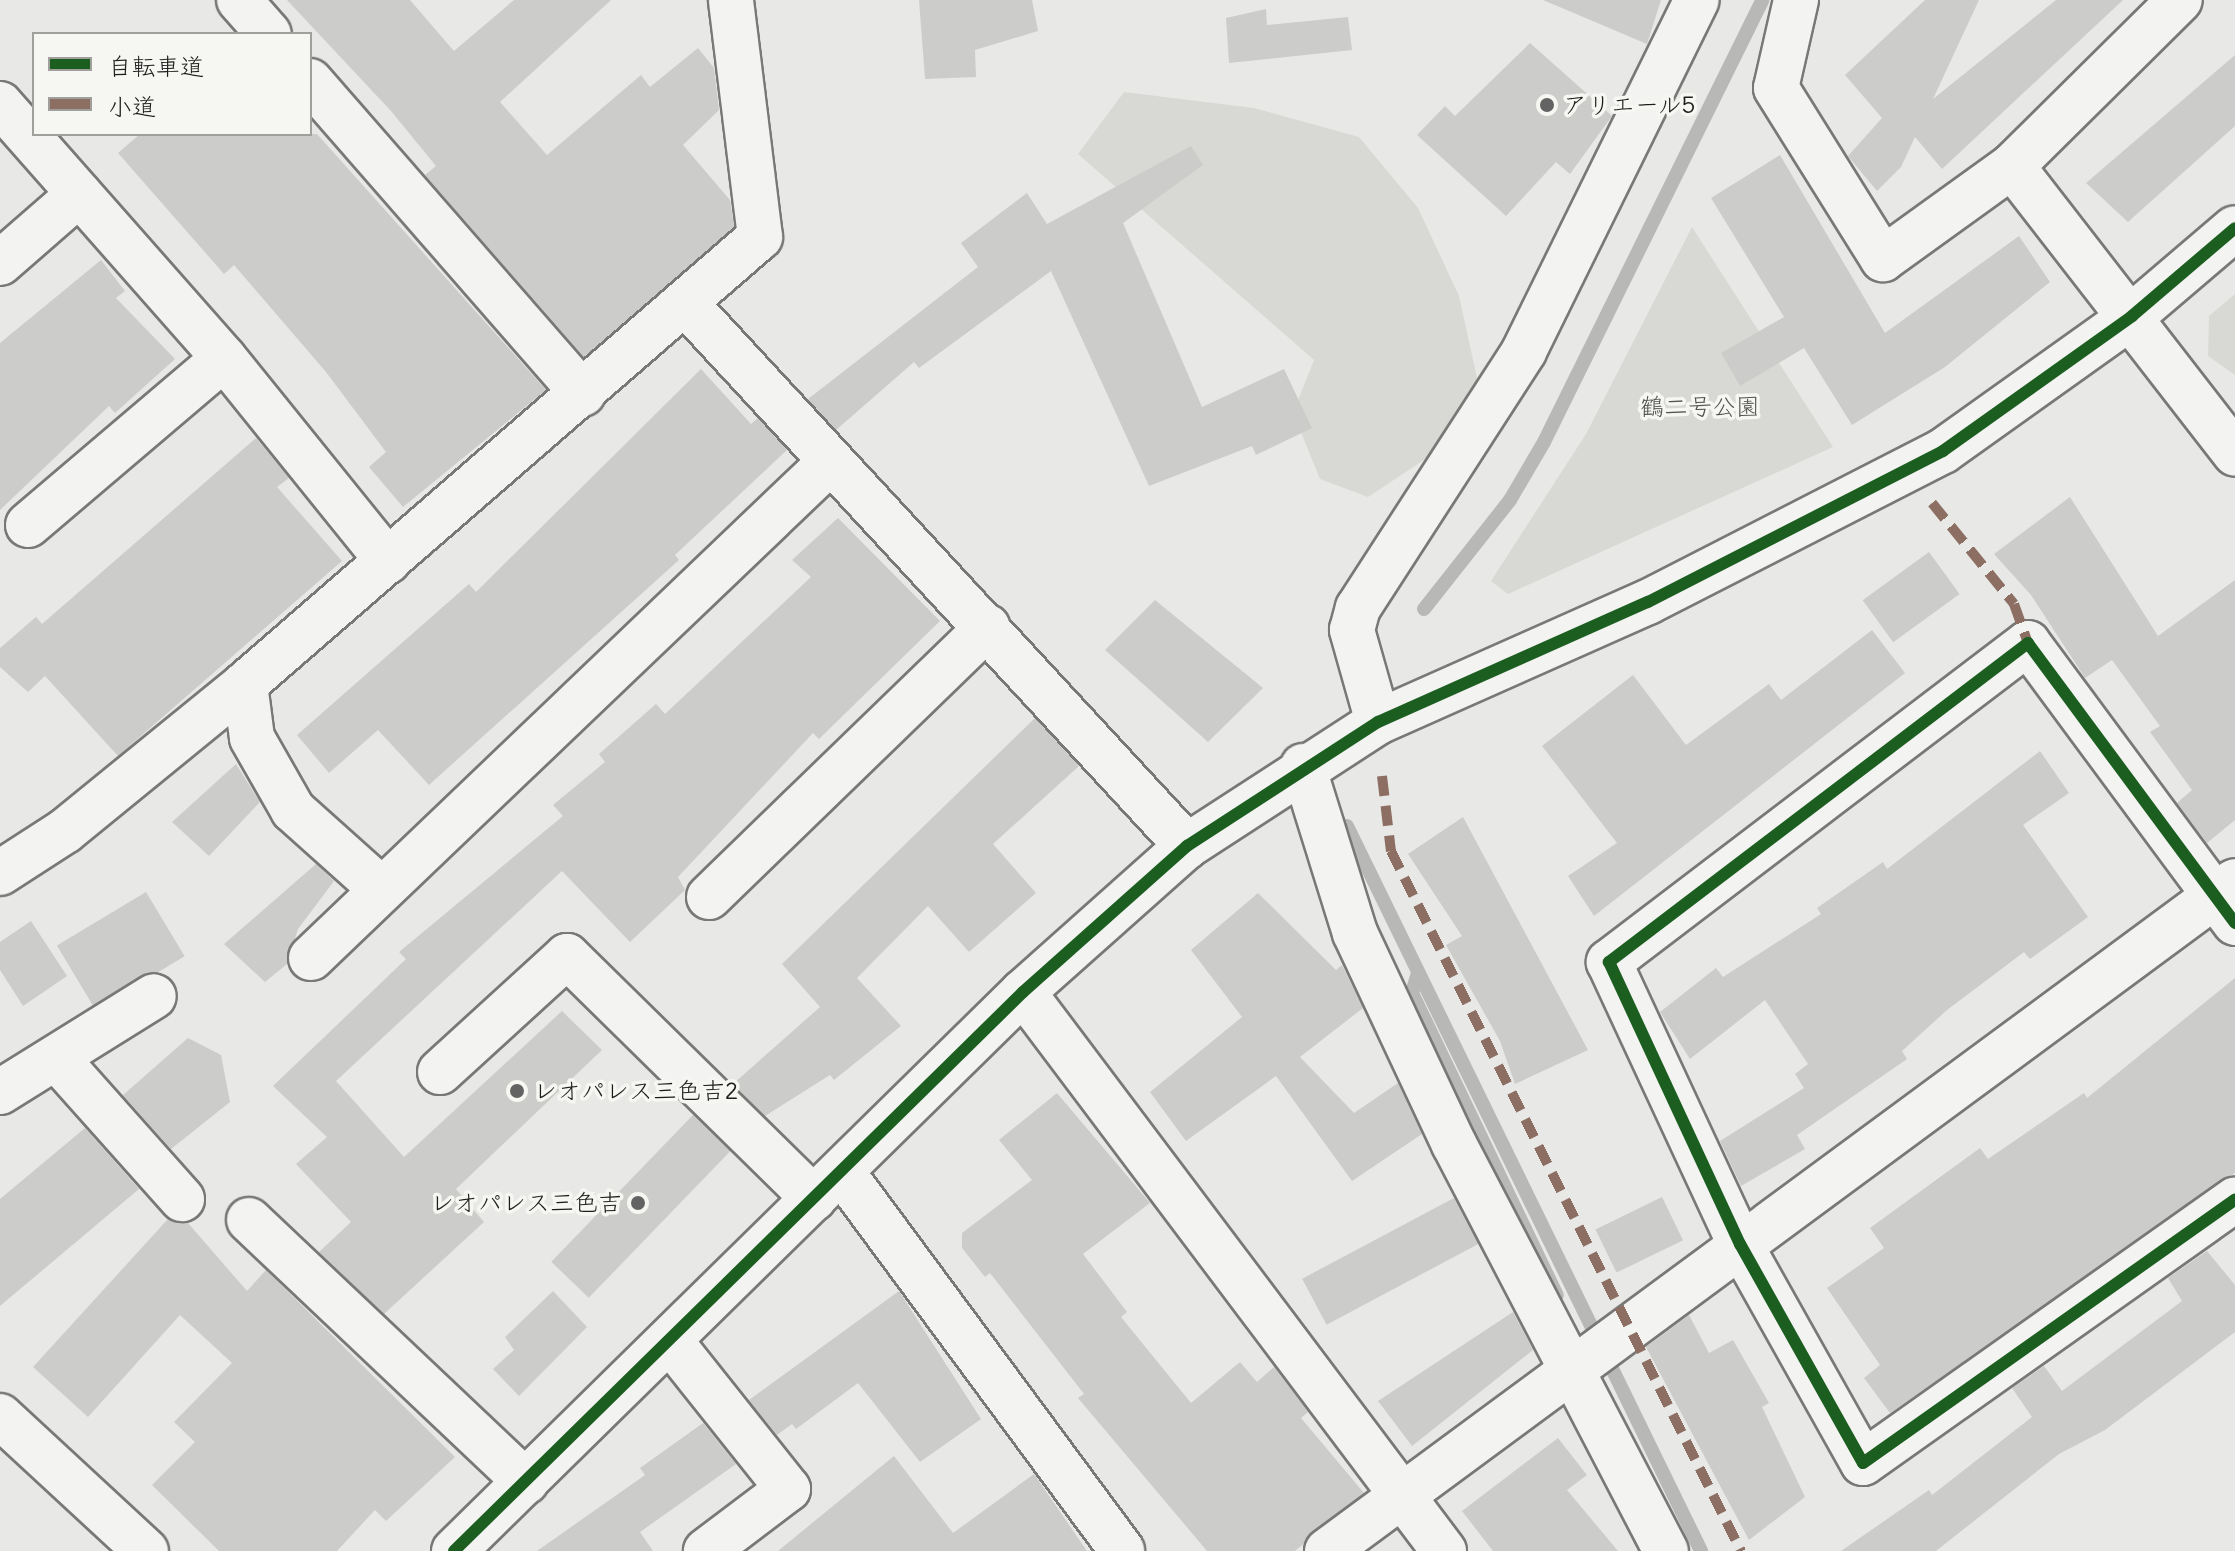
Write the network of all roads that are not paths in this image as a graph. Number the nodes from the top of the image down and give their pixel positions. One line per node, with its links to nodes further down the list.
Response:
1 (239, 0): 6 (street)
2 (731, 0): 13 (street)
3 (1697, 0): 23 (street)
4 (1796, 0): 9 (street)
5 (2180, 0): 9 (street)
6 (267, 32)
7 (312, 83): 16 (street)
8 (0, 104): 10 (street)
9 (2012, 166): 14 (street)
10 (79, 194): 12 (street); 15 (street)
11 (2235, 228): 14 (street)
12 (0, 263)
13 (687, 305): 16 (street); 18 (street)
14 (2132, 316): 17 (street); 23 (street)
15 (224, 358): 19 (street); 20 (street)
16 (583, 394): 20 (street)
17 (2235, 454)
18 (829, 463): 21 (street); 27 (street)
19 (28, 525)
20 (388, 561): 22 (street)
21 (988, 627): 25 (street); 28 (street)
22 (245, 684): 26 (street); 27 (street)
23 (1378, 722): 24 (street)
24 (1303, 766): 25 (street); 42 (street)
25 (1187, 846): 31 (street)
26 (0, 873)
27 (381, 889): 30 (street)
28 (709, 897)
29 (2228, 900): 40 (street); 40 (street)
30 (311, 958)
31 (1023, 992): 36 (street); 45 (street)
32 (154, 996): 33 (street)
33 (59, 1061): 35 (street); 37 (street)
34 (440, 1072): 36 (street)
35 (0, 1092)
36 (828, 1186): 41 (street); 49 (street)
37 (182, 1199)
38 (2235, 1200): 40 (street)
39 (249, 1220): 44 (street)
40 (1740, 1244): 42 (street)
41 (671, 1342): 44 (street); 48 (street)
42 (1590, 1353): 45 (street); 52 (street)
43 (0, 1416): 46 (street)
44 (526, 1482): 47 (street)
45 (1402, 1496): 50 (street); 51 (street)
46 (146, 1551)
47 (454, 1551)
48 (706, 1551)
49 (1122, 1551)
50 (1327, 1551)
51 (1444, 1551)
52 (1666, 1551)

